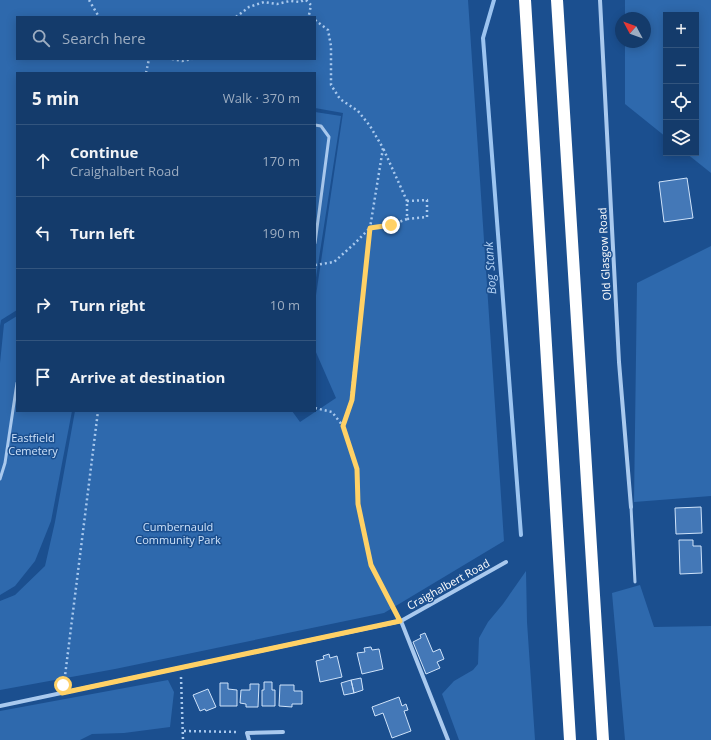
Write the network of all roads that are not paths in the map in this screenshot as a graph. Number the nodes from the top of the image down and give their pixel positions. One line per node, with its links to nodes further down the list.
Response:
1 (524, 0): 16 (highway)
2 (557, 0): 17 (highway)
3 (600, 0): 8 (street, Old Glasgow Road)
4 (316, 125): 5 (lane)
5 (316, 235)
6 (16, 390): 7 (lane)
7 (0, 479)
8 (631, 507): 10 (lane)
9 (506, 562): 11 (street, Craighalbert Road)
10 (635, 582)
11 (400, 621): 12 (street, Craighalbert Road); 15 (street)
12 (0, 706)
13 (283, 732): 14 (street)
14 (249, 740)
15 (448, 740)
16 (570, 740)
17 (603, 740)

